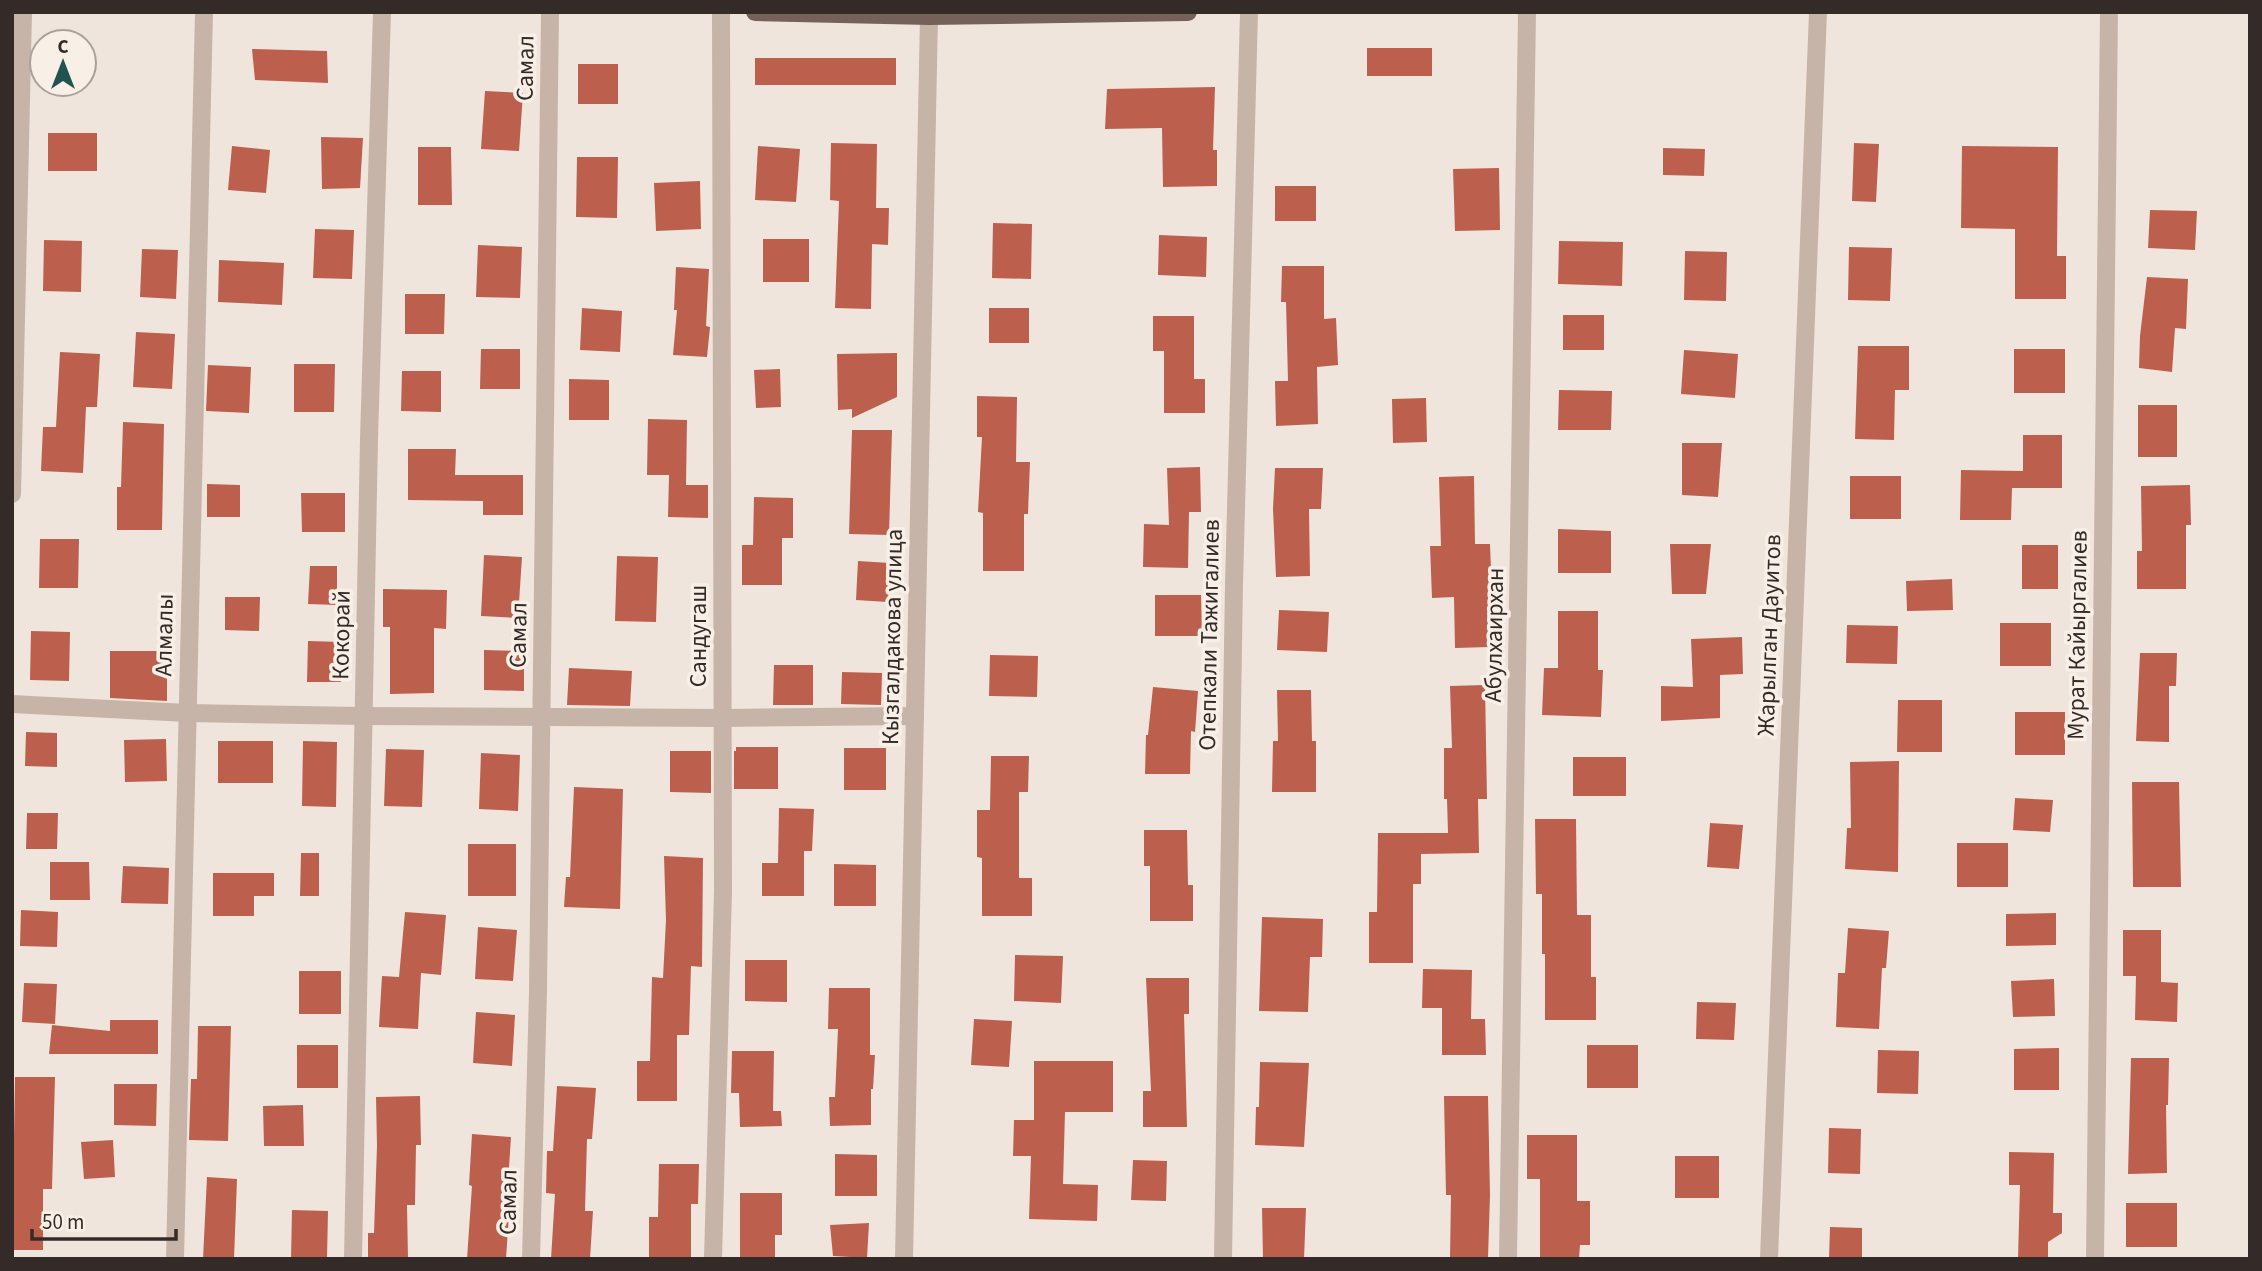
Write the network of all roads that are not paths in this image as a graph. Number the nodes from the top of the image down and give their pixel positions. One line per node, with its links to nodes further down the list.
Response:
1 (23, 12): 13 (street)
2 (204, 12): 15 (street, Алмалы)
3 (382, 12): 16 (street, Кокорай)
4 (550, 12): 17 (street, Самал)
5 (721, 12): 19 (street, Сандугаш)
6 (755, 12): 12 (main road)
7 (1188, 12): 12 (main road)
8 (1249, 12): 25 (street, Отепкали Тажигалиев)
9 (1527, 12): 26 (street, Абулхаирхан)
10 (1818, 12): 27 (street, Жарылган Дауитов)
11 (2109, 12): 28 (street, Мурат Кайыргалиев)
12 (929, 16): 18 (street, Кызгалдакова улица)
13 (12, 494)
14 (12, 704): 15 (street)
15 (187, 713): 16 (street); 20 (street, Алмалы)
16 (364, 716): 17 (street); 21 (street, Кокорай)
17 (541, 716): 19 (street); 22 (street, Самал)
18 (915, 716): 19 (street); 24 (street, Кызгалдакова улица)
19 (723, 718): 23 (street, Сандугаш)
20 (174, 1259)
21 (353, 1259)
22 (531, 1259)
23 (713, 1259)
24 (904, 1259)
25 (1223, 1259)
26 (1508, 1259)
27 (1769, 1259)
28 (2095, 1259)

